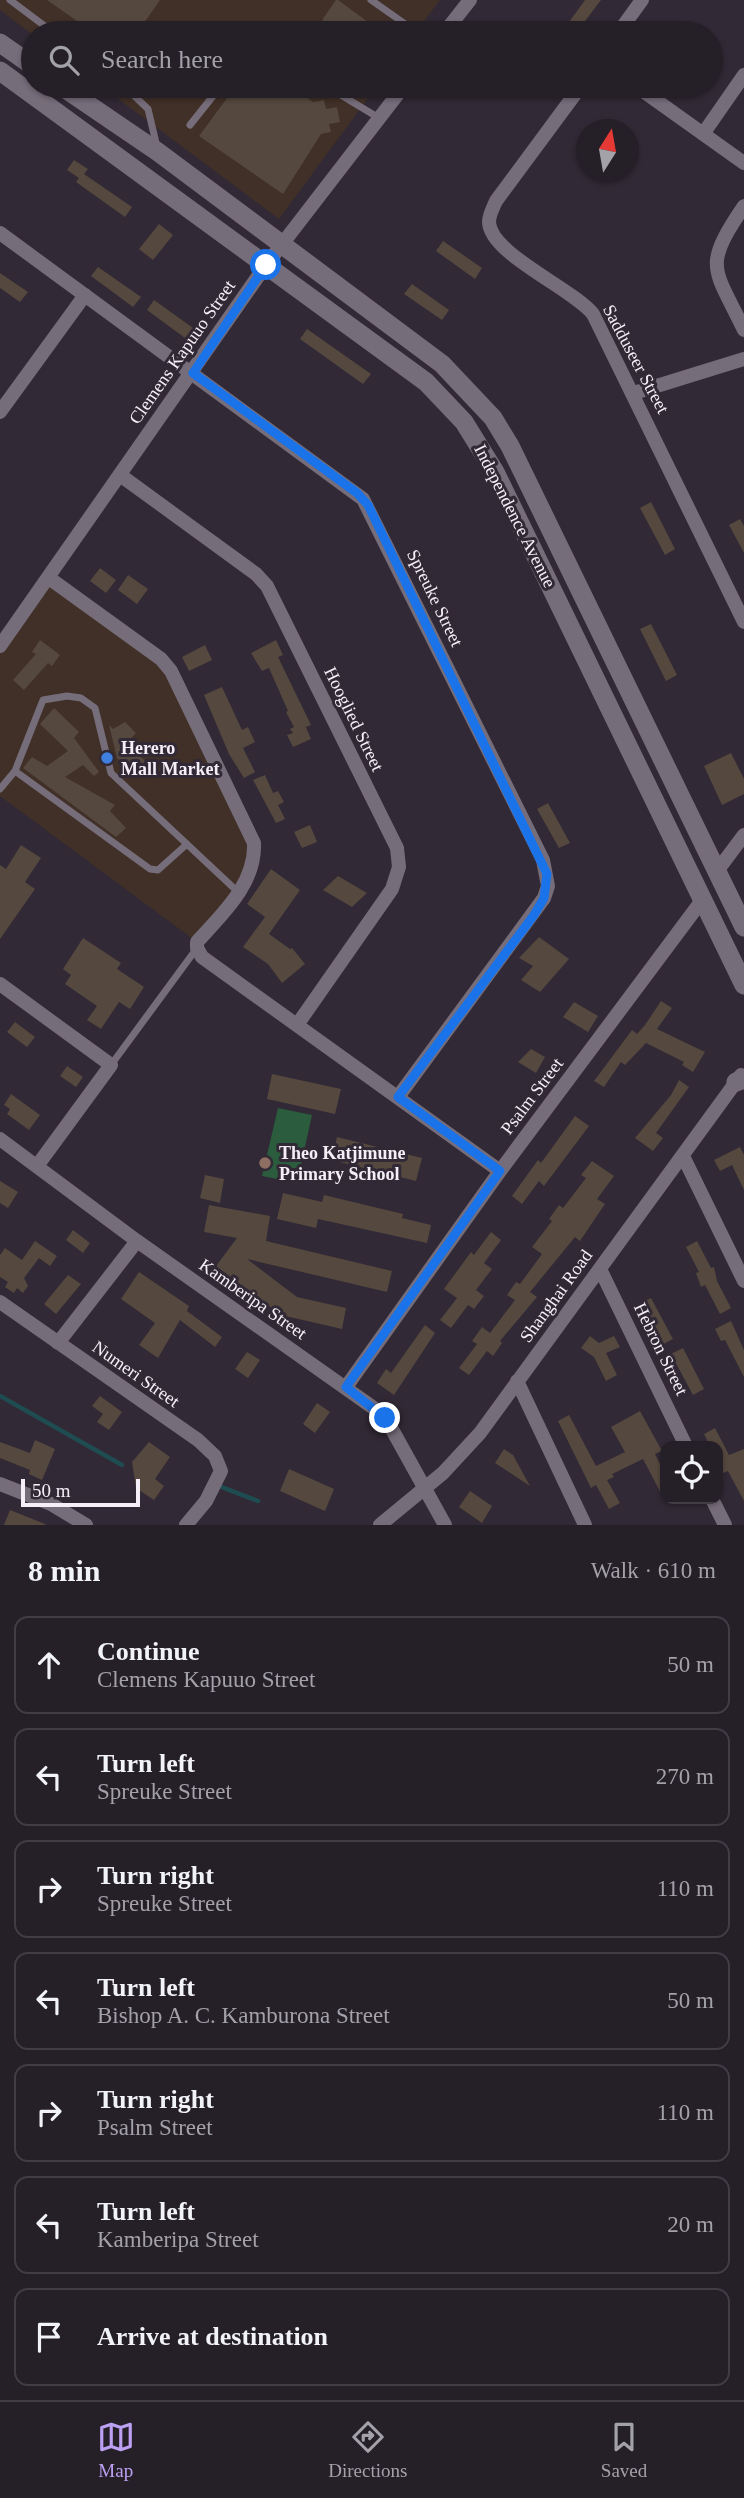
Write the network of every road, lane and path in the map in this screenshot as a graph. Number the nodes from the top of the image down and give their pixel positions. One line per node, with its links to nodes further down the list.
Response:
1 (10, 0): 5 (lane)
2 (372, 0): 6 (lane)
3 (470, 0): 7 (street)
4 (642, 0): 8 (street)
5 (38, 21)
6 (401, 21)
7 (453, 21)
8 (627, 21)
9 (0, 43): 10 (main road)
10 (21, 58)
11 (0, 71): 13 (main road, Independence Avenue)
12 (744, 75): 24 (street)
13 (21, 86)
14 (37, 98): 30 (main road, Independence Avenue)
15 (79, 98): 25 (main road, Independence Avenue)
16 (137, 98): 25 (lane)
17 (211, 98): 23 (lane)
18 (346, 98): 22 (lane)
19 (395, 98): 22 (street, Clemens Kapuuo Street)
20 (572, 98): 36 (street, Sadduseer Street)
21 (653, 98): 24 (street)
22 (379, 118): 29 (street, Clemens Kapuuo Street)
23 (190, 125)
24 (703, 134): 26 (street)
25 (158, 152): 29 (main road, Independence Avenue)
26 (744, 163)
27 (744, 206): 32 (street)
28 (0, 233): 31 (street, Spreuke Street)
29 (282, 244): 30 (street, Clemens Kapuuo Street); 46 (main road, Independence Avenue)
30 (266, 265): 34 (street, Clemens Kapuuo Street); 48 (main road, Independence Avenue)
31 (85, 295): 34 (street, Spreuke Street); 35 (street)
32 (744, 330)
33 (744, 359): 36 (street)
34 (193, 373): 38 (street, Clemens Kapuuo Street); 56 (street, Spreuke Street)
35 (6, 393): 37 (street)
36 (634, 393): 40 (street, Sadduseer Street)
37 (0, 412)
38 (120, 475): 39 (street, Clemens Kapuuo Street); 53 (street, Hooglied Street)
39 (49, 578): 41 (street, Clemens Kapuuo Street); 47 (street)
40 (744, 622)
41 (0, 646)
42 (15, 771): 43 (lane); 45 (lane); 45 (lane)
43 (0, 789)
44 (744, 835): 46 (street)
45 (187, 844): 47 (lane)
46 (717, 871): 49 (main road, Independence Avenue)
47 (239, 892): 50 (street)
48 (703, 899): 52 (main road, Independence Avenue); 60 (street, Psalm Street)
49 (744, 927)
50 (197, 948): 53 (street); 54 (lane)
51 (0, 984): 54 (street)
52 (744, 985)
53 (297, 1025): 56 (street)
54 (111, 1065): 59 (street)
55 (741, 1078): 58 (street, Shanghai Road)
56 (398, 1097): 60 (street)
57 (0, 1139): 59 (street, Kamberipa Street)
58 (683, 1156): 62 (street, Shanghai Road); 63 (street)
59 (37, 1166): 61 (street, Kamberipa Street)
60 (500, 1171): 67 (street, Psalm Street)
61 (137, 1241): 65 (street); 67 (street, Kamberipa Street)
62 (600, 1269): 66 (street, Shanghai Road); 68 (street, Hebron Street)
63 (744, 1281)
64 (0, 1302): 65 (street, Numeri Street)
65 (58, 1343): 74 (street, Numeri Street)
66 (517, 1381): 70 (street, Shanghai Road); 76 (street)
67 (346, 1387): 70 (street, Kamberipa Street)
68 (684, 1441)
69 (0, 1484): 73 (street)
70 (426, 1489): 72 (street, Shanghai Road); 75 (street, Kamberipa Street)
71 (714, 1504): 77 (street)
72 (382, 1524)
73 (86, 1525)
74 (186, 1525)
75 (444, 1525)
76 (585, 1525)
77 (725, 1525)

